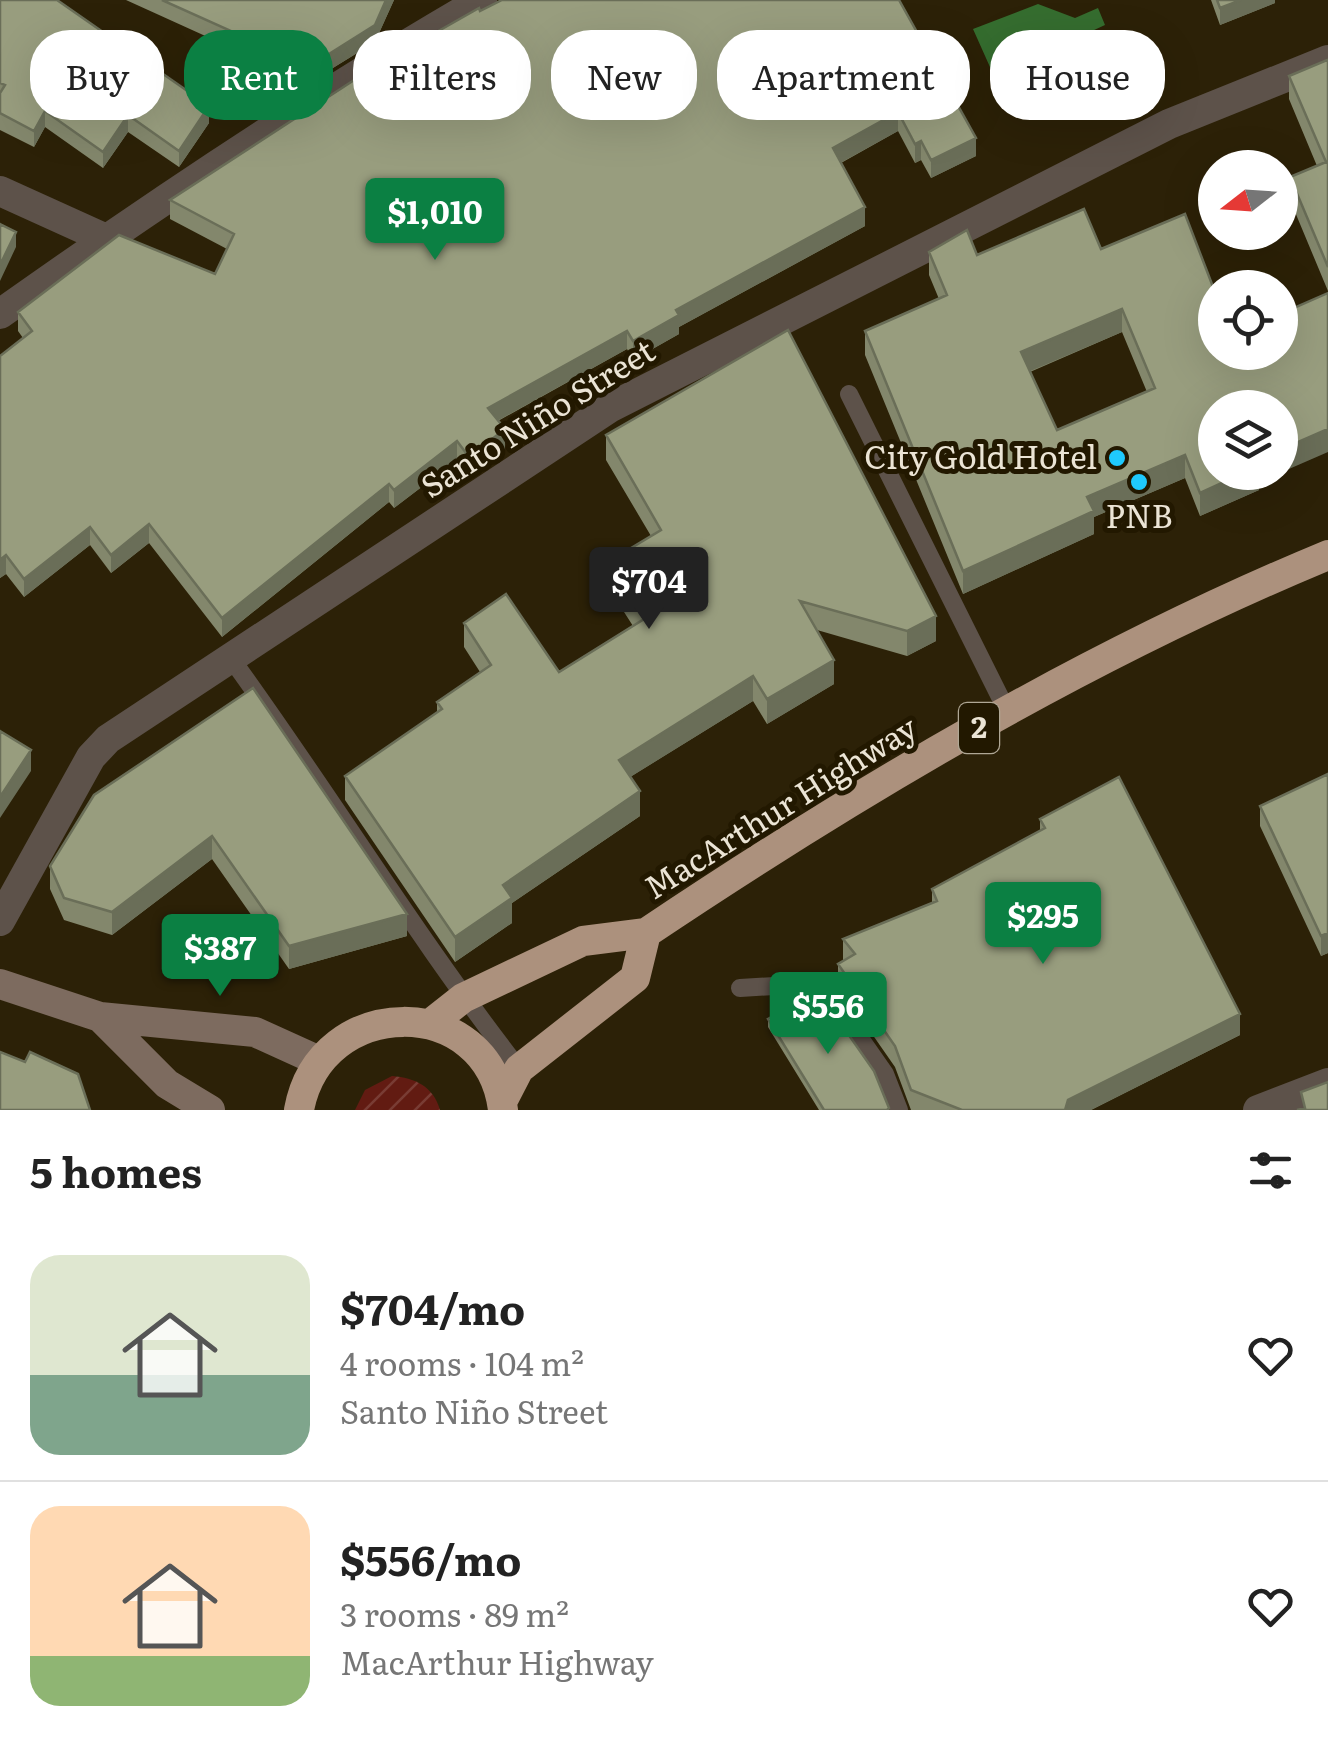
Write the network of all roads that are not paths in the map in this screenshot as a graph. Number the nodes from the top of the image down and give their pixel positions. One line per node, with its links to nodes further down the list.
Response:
1 (482, 0): 4 (street)
2 (1328, 60): 8 (street, Santo Niño Street)
3 (0, 191): 4 (street)
4 (106, 239): 5 (street)
5 (0, 314)
6 (849, 394): 9 (lane)
7 (1328, 554): 9 (highway, MacArthur Highway / 2)
8 (230, 658): 10 (street, Santo Niño Street); 14 (lane)
9 (1006, 712): 11 (highway, MacArthur Highway / 2)
10 (0, 920)
11 (646, 933): 14 (highway, MacArthur Highway / 2); 18 (highway, MacArthur Highway)
12 (0, 984): 15 (main road)
13 (740, 988): 23 (lane)
14 (463, 998): 16 (highway, MacArthur Highway / 2); 18 (lane)
15 (100, 1018): 17 (main road); 21 (main road)
16 (430, 1024): 17 (highway); 20 (highway)
17 (318, 1061): 22 (highway)
18 (519, 1070): 20 (highway, MacArthur Highway)
19 (1328, 1083): 24 (street)
20 (502, 1106)
21 (210, 1110)
22 (299, 1110)
23 (899, 1110)
24 (1258, 1110)

